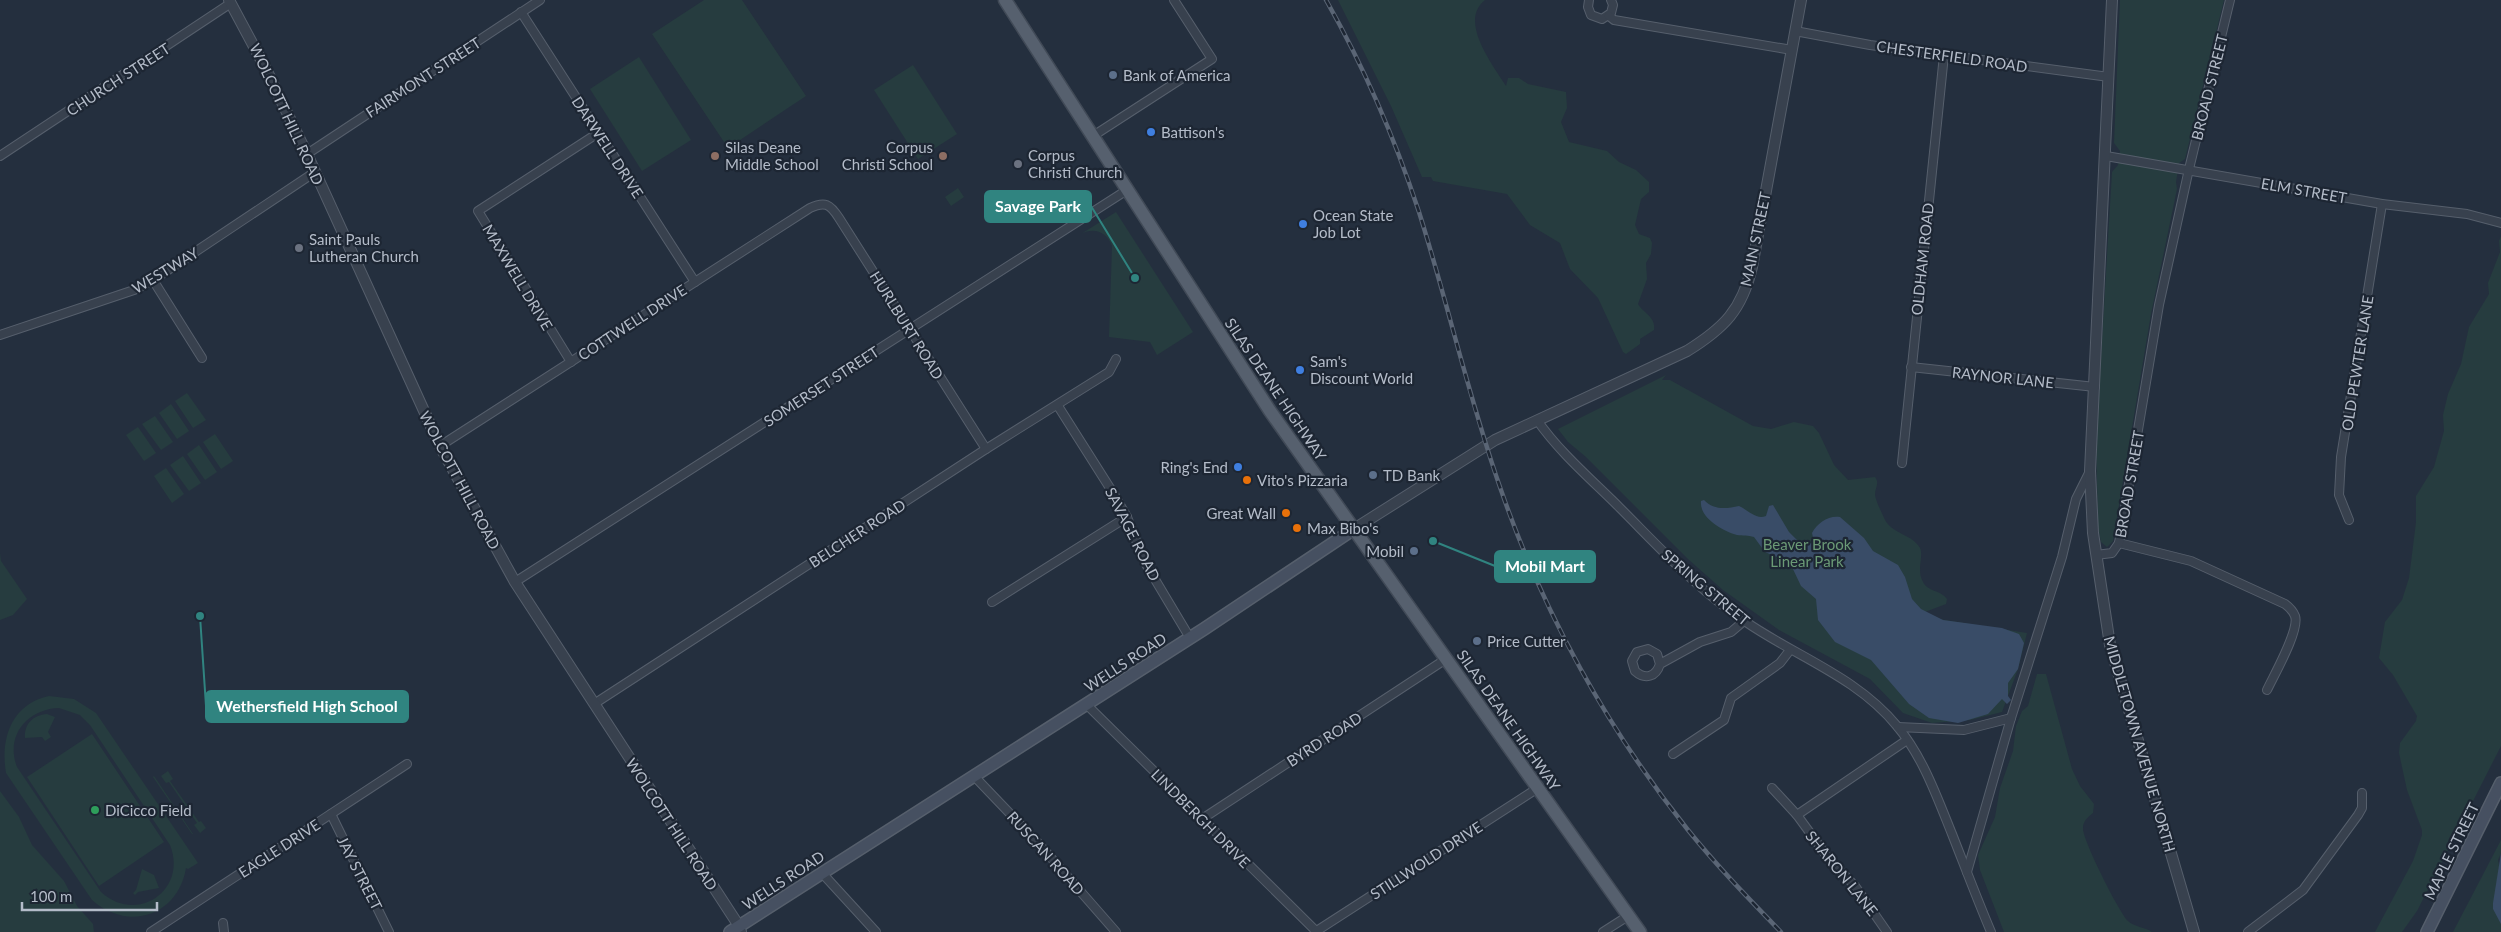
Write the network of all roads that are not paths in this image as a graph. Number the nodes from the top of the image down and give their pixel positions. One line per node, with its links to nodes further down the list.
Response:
1 (540, 0): 10 (street, FAIRMONT STREET)
2 (1005, 0): 17 (main road, SILAS DEANE HIGHWAY)
3 (1174, 0): 17 (street)
4 (1589, 0): 11 (street)
5 (1611, 0): 11 (street)
6 (1801, 0): 12 (street, MAIN STREET)
7 (2112, 0): 15 (street, BROAD STREET)
8 (2230, 0): 21 (street, BROAD STREET)
9 (231, 1): 18 (street, WOLCOTT HILL ROAD); 19 (street, CHURCH STREET)
10 (521, 12): 16 (street, DARWELL DRIVE); 18 (street, FAIRMONT STREET)
11 (1609, 16): 13 (street)
12 (1795, 31): 13 (street, MAIN STREET); 14 (street, CHESTERFIELD ROAD)
13 (1792, 50): 37 (street, MAIN STREET)
14 (1944, 55): 15 (street, CHESTERFIELD ROAD); 34 (street, OLDHAM ROAD)
15 (2110, 77): 20 (street, BROAD STREET)
16 (598, 133): 28 (street, DARWELL DRIVE); 33 (street, MAXWELL DRIVE)
17 (1093, 136): 23 (main road, SILAS DEANE HIGHWAY)
18 (307, 154): 22 (street, WOLCOTT HILL ROAD)
19 (0, 156)
20 (2106, 156): 21 (street, ELM STREET); 35 (street, BROAD STREET)
21 (2189, 169): 25 (street, ELM STREET); 45 (street, BROAD STREET)
22 (315, 172): 27 (street, WESTWAY); 38 (street, WOLCOTT HILL ROAD)
23 (1127, 190): 29 (street, SOMERSET STREET); 44 (main road, SILAS DEANE HIGHWAY)
24 (826, 204): 28 (street, COTTWELL DRIVE); 29 (street, HURLBURT ROAD)
25 (2382, 204): 26 (street, ELM STREET); 43 (street, OLD PEWTER LANE)
26 (2501, 223)
27 (153, 280): 30 (street, WESTWAY); 31 (street)
28 (695, 282): 33 (street, COTTWELL DRIVE)
29 (909, 330): 39 (street, HURLBURT ROAD); 47 (street, SOMERSET STREET)
30 (0, 335)
31 (202, 358)
32 (1116, 358): 36 (street, BELCHER ROAD)
33 (571, 362): 38 (street, COTTWELL DRIVE)
34 (1911, 367): 35 (street, RAYNOR LANE); 40 (street, OLDHAM ROAD)
35 (2095, 387): 41 (street, BROAD STREET)
36 (1058, 406): 39 (street, BELCHER ROAD); 42 (street, SAVAGE ROAD)
37 (1537, 420): 44 (street, WELLS ROAD); 49 (street, SPRING STREET)
38 (440, 446): 47 (street, WOLCOTT HILL ROAD)
39 (986, 449): 55 (street, BELCHER ROAD)
40 (1902, 463)
41 (2090, 471): 46 (street, BROAD STREET); 57 (street)
42 (1127, 517): 48 (street); 50 (street, SAVAGE ROAD)
43 (2349, 520)
44 (1354, 529): 50 (main road, WELLS ROAD); 52 (main road, SILAS DEANE HIGHWAY)
45 (2119, 543): 46 (street, BROAD STREET); 54 (street)
46 (2096, 555): 85 (street, MIDDLETOWN AVENUE NORTH)
47 (516, 582): 55 (street, WOLCOTT HILL ROAD)
48 (992, 602)
49 (1744, 621): 51 (street, SPRING STREET); 53 (street)
50 (1190, 638): 56 (main road, WELLS ROAD)
51 (1790, 650): 58 (street, SPRING STREET); 60 (street)
52 (1446, 659): 64 (main road, SILAS DEANE HIGHWAY); 69 (street, BYRD ROAD)
53 (1660, 664)
54 (2267, 690)
55 (594, 704): 74 (street, WOLCOTT HILL ROAD)
56 (1086, 704): 62 (main road, WELLS ROAD); 69 (street, LINDBERGH DRIVE)
57 (2011, 718): 58 (street); 70 (street)
58 (1898, 727): 59 (street, SPRING STREET)
59 (1907, 740): 68 (street, SHARON LANE); 70 (street, SPRING STREET)
60 (1674, 754)
61 (407, 764): 67 (street, EAGLE DRIVE)
62 (974, 776): 71 (main road, WELLS ROAD); 79 (street, RUSCAN ROAD)
63 (2501, 783): 87 (main road, MAPLE STREET)
64 (1538, 788): 72 (main road, SILAS DEANE HIGHWAY); 80 (street, STILLWOLD DRIVE)
65 (1772, 788): 68 (street, SHARON LANE)
66 (2362, 792): 86 (street)
67 (331, 814): 75 (street, EAGLE DRIVE); 77 (street, JAY STREET)
68 (1797, 815): 83 (street, SHARON LANE)
69 (1202, 819): 80 (street, LINDBERGH DRIVE)
70 (1967, 872): 84 (street, SPRING STREET)
71 (822, 873): 74 (main road, WELLS ROAD); 78 (street)
72 (1628, 916): 81 (street); 82 (main road, SILAS DEANE HIGHWAY)
73 (223, 923): 76 (street)
74 (737, 930)
75 (151, 932)
76 (224, 932)
77 (389, 932)
78 (876, 932)
79 (1116, 932)
80 (1315, 932)
81 (1603, 932)
82 (1640, 932)
83 (1888, 932)
84 (1990, 932)
85 (2194, 932)
86 (2248, 932)
87 (2427, 932)

